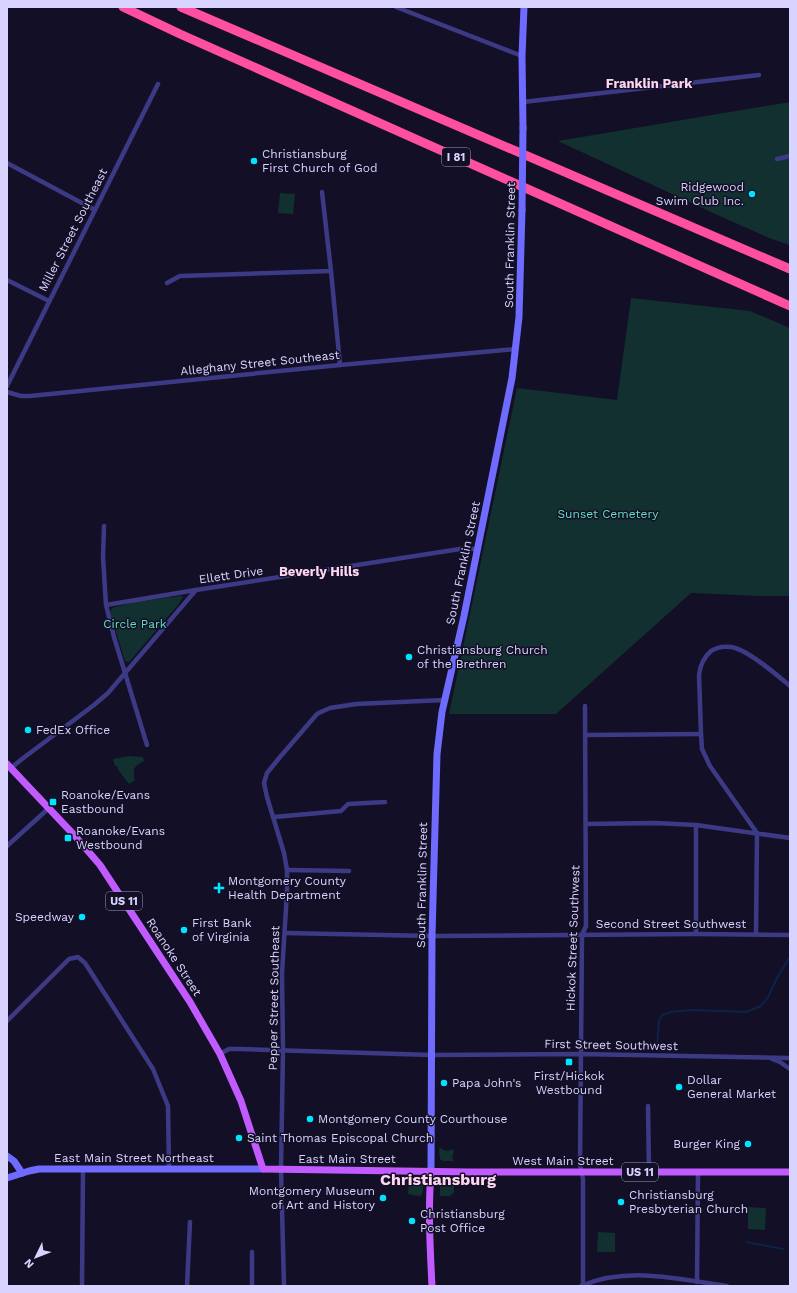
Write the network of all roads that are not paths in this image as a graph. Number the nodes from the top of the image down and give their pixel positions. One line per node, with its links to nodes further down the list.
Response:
1 (123, 7): 19 (highway, I 81)
2 (181, 7): 14 (highway, I 81)
3 (396, 7): 5 (street)
4 (524, 7): 5 (main road, South Franklin Street)
5 (522, 56): 8 (main road, South Franklin Street)
6 (759, 75): 8 (street)
7 (158, 84): 13 (street, Miller Street Southeast)
8 (523, 102): 20 (main road, South Franklin Street, bridge)
9 (790, 156): 10 (street)
10 (777, 159)
11 (7, 163): 13 (street)
12 (322, 192): 15 (street)
13 (95, 210): 18 (street, Miller Street Southeast)
14 (790, 270)
15 (331, 271): 17 (street); 21 (street)
16 (7, 280): 18 (street)
17 (166, 283)
18 (49, 301): 22 (street, Miller Street Southeast)
19 (790, 306)
20 (516, 349): 21 (street, Alleghany Street Southeast); 25 (main road, South Franklin Street)
21 (340, 365): 23 (street, Alleghany Street Southeast)
22 (7, 386)
23 (7, 392)
24 (104, 526): 27 (street)
25 (478, 549): 26 (street, Ellett Drive); 30 (main road, South Franklin Street)
26 (196, 590): 27 (street, Ellett Drive); 28 (street)
27 (106, 605): 28 (street)
28 (125, 672): 34 (street); 35 (street)
29 (790, 686): 32 (street)
30 (444, 700): 38 (street, Pepper Street Southeast); 51 (main road, South Franklin Street)
31 (585, 706): 33 (street, Hickok Street Southwest)
32 (701, 734): 33 (street); 41 (street)
33 (586, 735): 39 (street, Hickok Street Southwest)
34 (147, 745)
35 (9, 766): 37 (main road, Roanoke Street / US 11)
36 (385, 802): 38 (street)
37 (49, 808): 43 (street); 54 (main road, Roanoke Street / US 11)
38 (274, 817): 44 (street, Pepper Street Southeast)
39 (586, 824): 40 (street); 49 (street, Hickok Street Southwest)
40 (696, 825): 41 (street); 47 (street)
41 (757, 833): 42 (street); 48 (street)
42 (790, 838)
43 (7, 846)
44 (287, 870): 45 (street); 46 (street, Pepper Street Southeast)
45 (349, 871)
46 (285, 933): 51 (street, Second Street Southwest); 53 (street, Pepper Street Southeast)
47 (696, 934): 48 (street, Second Street Southwest); 49 (street, Second Street Southwest)
48 (756, 934): 50 (street, Second Street Southwest)
49 (582, 935): 51 (street, Second Street Southwest); 55 (street, Hickok Street Southwest)
50 (790, 935)
51 (432, 936): 56 (main road, South Franklin Street)
52 (7, 1021): 63 (street)
53 (283, 1050): 54 (street, First Street Southwest); 56 (street, First Street Southwest); 65 (street, Pepper Street Southeast)
54 (220, 1054): 64 (main road, Roanoke Street / US 11)
55 (580, 1054): 56 (street, First Street Southwest); 57 (street, First Street Southwest); 67 (street, Hickok Street Southwest)
56 (432, 1055): 66 (main road, South Franklin Street)
57 (768, 1058): 58 (street, First Street Southwest); 59 (street)
58 (790, 1058)
59 (790, 1069)
60 (648, 1106): 68 (street)
61 (7, 1156): 71 (main road)
62 (83, 1169): 63 (main road, East Main Street Northeast); 71 (main road, East Main Street Northeast); 76 (street)
63 (169, 1169): 64 (main road, East Main Street Northeast)
64 (263, 1169): 65 (main road, East Main Street / US 11)
65 (281, 1169): 66 (main road, East Main Street / US 11); 79 (street, Pepper Street Southeast)
66 (431, 1171): 67 (main road, West Main Street / US 11); 80 (main road)
67 (582, 1172): 68 (main road, West Main Street / US 11); 81 (street, Hickok Street Southwest)
68 (649, 1172): 69 (main road, West Main Street / US 11)
69 (698, 1172): 70 (main road, West Main Street / US 11); 75 (street)
70 (790, 1172)
71 (22, 1173): 72 (main road, East Main Street Northeast)
72 (7, 1178)
73 (190, 1222): 77 (street)
74 (252, 1252): 78 (street)
75 (697, 1282): 81 (street); 82 (street)
76 (82, 1286)
77 (187, 1286)
78 (252, 1286)
79 (284, 1286)
80 (432, 1286)
81 (582, 1286)
82 (727, 1286)

